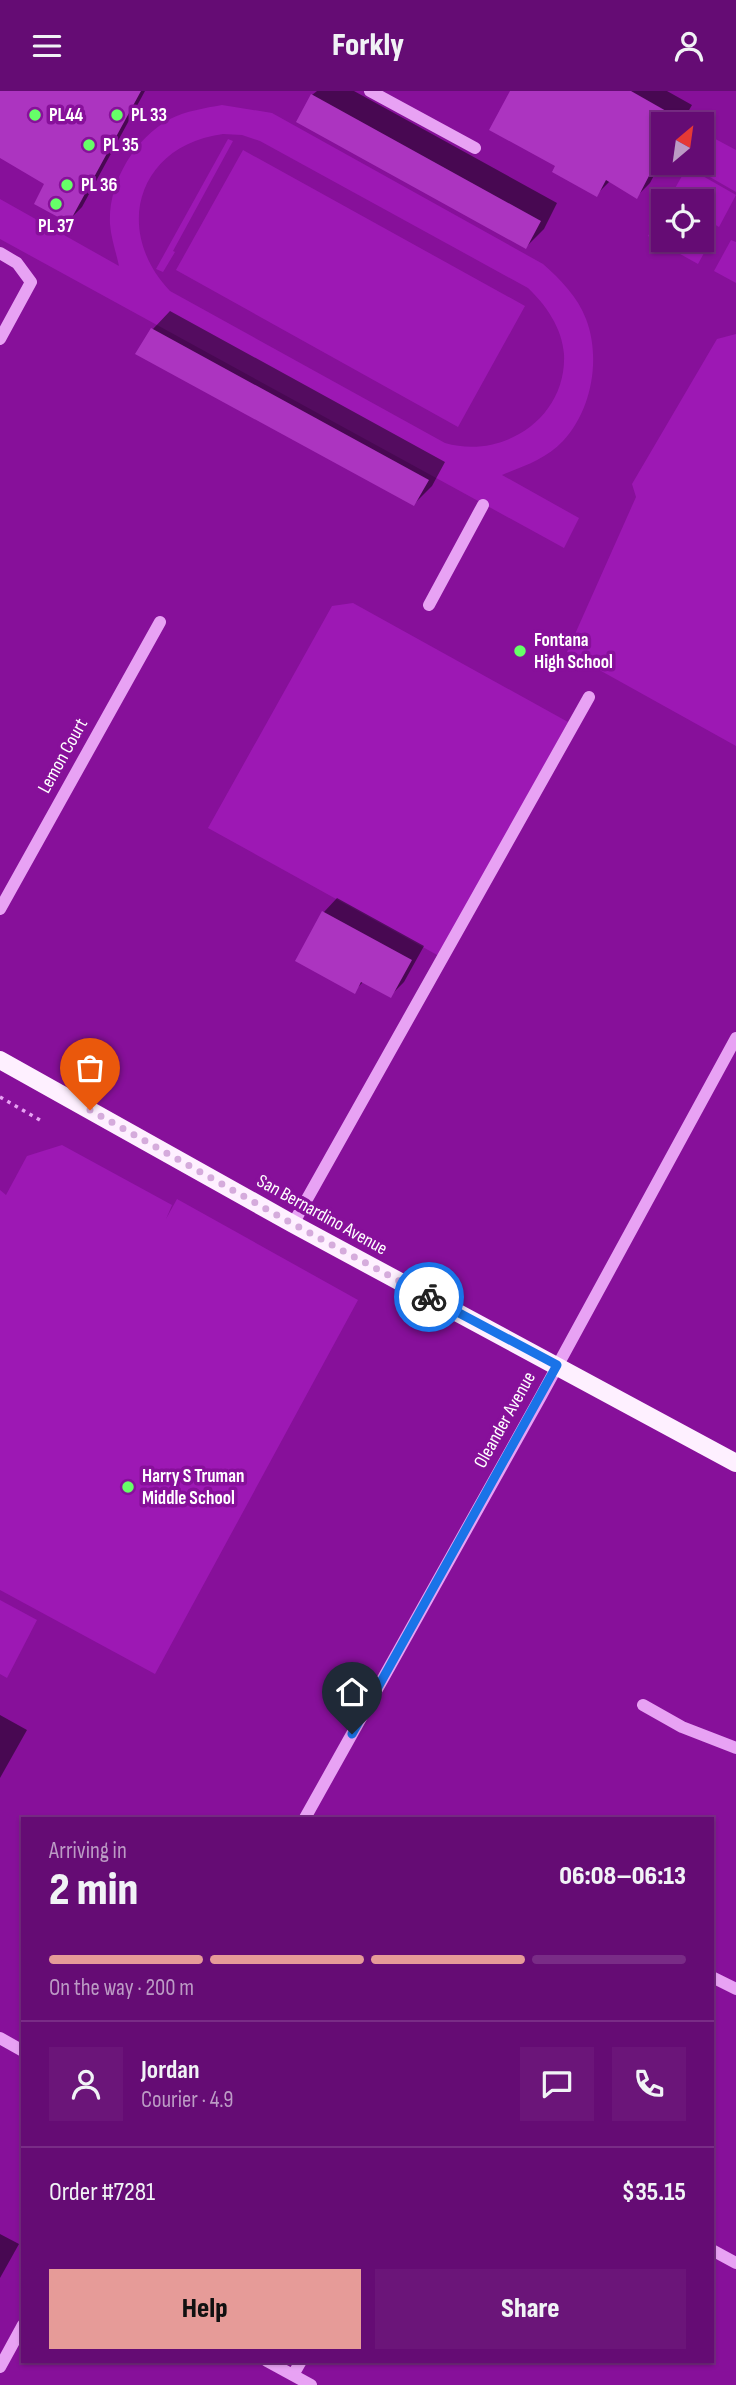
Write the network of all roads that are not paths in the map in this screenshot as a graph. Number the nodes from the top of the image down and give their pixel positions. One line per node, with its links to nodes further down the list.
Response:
1 (370, 91): 2 (street)
2 (475, 148)
3 (0, 253): 4 (street)
4 (0, 339)
5 (483, 505): 6 (street)
6 (429, 605)
7 (160, 622): 9 (street, Lemon Court)
8 (589, 697): 12 (street)
9 (0, 909)
10 (736, 1038): 13 (street, Oleander Avenue)
11 (0, 1060): 12 (main road, San Bernardino Avenue)
12 (293, 1224): 13 (main road, San Bernardino Avenue)
13 (557, 1365): 14 (main road, San Bernardino Avenue); 17 (street, Oleander Avenue)
14 (736, 1463)
15 (643, 1705): 16 (street)
16 (736, 1748)
17 (306, 1817)
18 (714, 1978): 19 (street)
19 (736, 1989)
20 (0, 2038): 21 (street)
21 (21, 2047)
22 (714, 2251): 23 (street)
23 (736, 2263)
24 (21, 2330): 27 (street)
25 (271, 2363): 28 (street)
26 (300, 2363): 28 (street)
27 (0, 2367)
28 (293, 2375): 29 (street)
29 (311, 2385)

